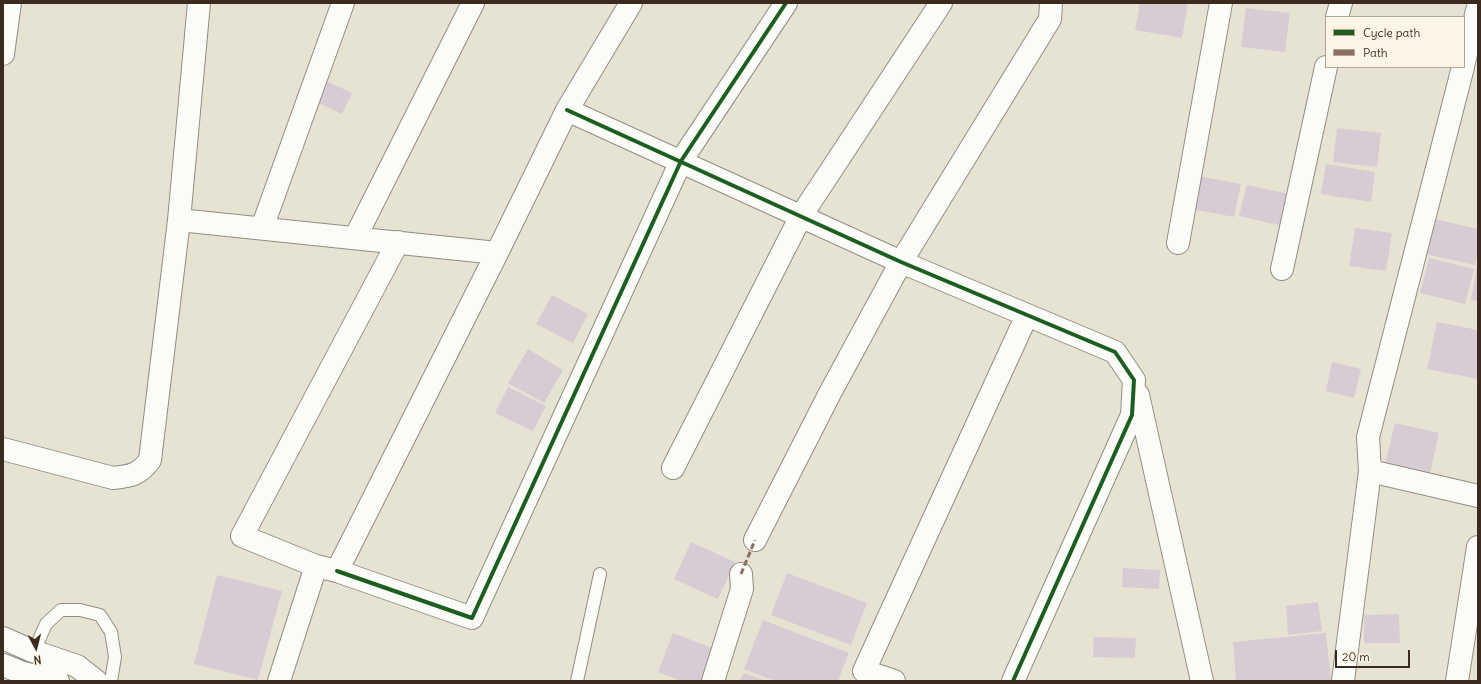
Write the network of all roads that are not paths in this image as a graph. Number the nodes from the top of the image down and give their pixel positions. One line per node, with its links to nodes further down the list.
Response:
1 (199, 3): 20 (street)
2 (343, 3): 21 (street)
3 (473, 3): 22 (street)
4 (631, 3): 17 (street)
5 (786, 3): 18 (street)
6 (941, 3): 19 (street)
7 (1051, 3): 26 (street)
8 (1221, 3): 24 (street)
9 (1340, 3): 12 (street)
10 (7, 6): 13 (street)
11 (1478, 7): 14 (street)
12 (1338, 16)
13 (3, 54)
14 (1465, 58)
15 (1326, 68): 27 (street)
16 (1463, 68): 32 (street)
17 (567, 110): 18 (street); 25 (street)
18 (681, 161): 19 (street); 36 (street)
19 (801, 216): 26 (street); 31 (street)
20 (179, 220): 21 (street); 30 (street)
21 (262, 228): 22 (street)
22 (355, 238): 23 (street)
23 (398, 242): 25 (street); 36 (street)
24 (1178, 243)
25 (497, 253): 36 (street)
26 (901, 262): 28 (street); 34 (street)
27 (1282, 269)
28 (1027, 315): 29 (street); 48 (street)
29 (1134, 380): 49 (street); 50 (street)
30 (3, 449)
31 (673, 468)
32 (1370, 471): 33 (street); 51 (street)
33 (1478, 496)
34 (755, 540)
35 (1478, 547): 52 (street)
36 (327, 568): 45 (street)
37 (600, 574): 46 (lane)
38 (741, 574): 47 (street)
39 (3, 638): 40 (street)
40 (34, 651): 43 (street); 44 (lane)
41 (3, 665): 42 (street)
42 (58, 681)
43 (96, 681)
44 (111, 681)
45 (279, 681)
46 (577, 681)
47 (713, 681)
48 (894, 681)
49 (1013, 681)
50 (1202, 681)
51 (1343, 681)
52 (1457, 681)

